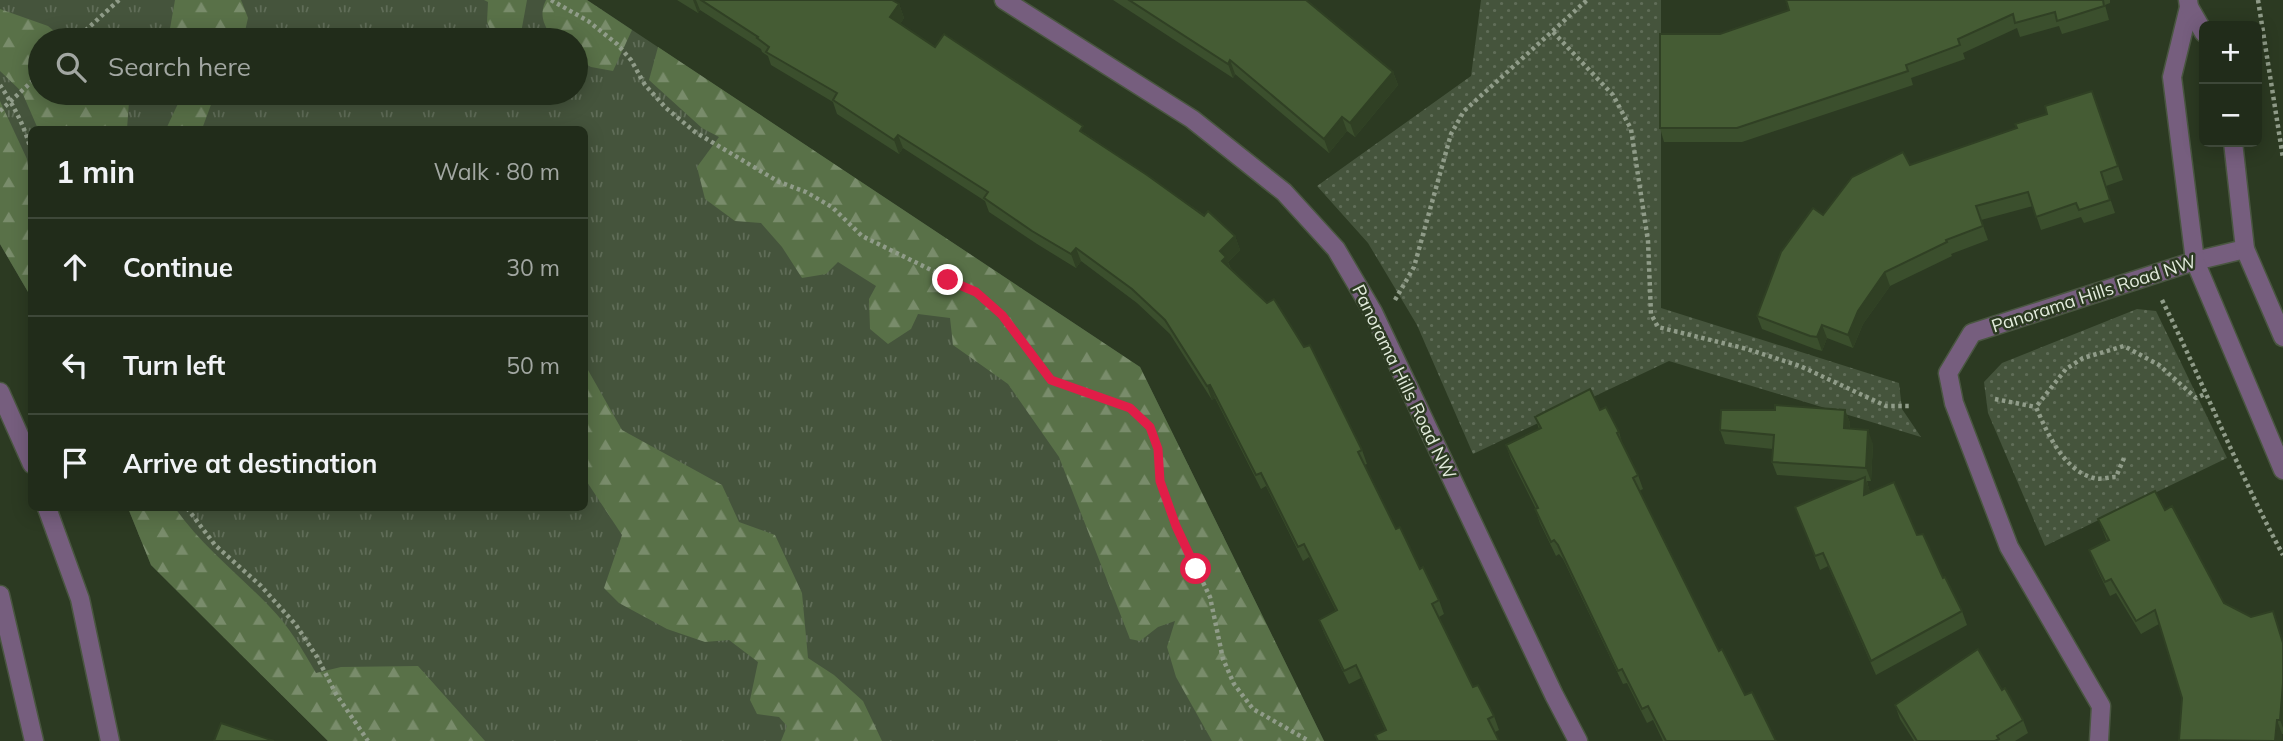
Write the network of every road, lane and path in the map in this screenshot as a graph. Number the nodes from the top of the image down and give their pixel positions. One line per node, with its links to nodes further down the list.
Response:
1 (119, 0): 8 (path)
2 (551, 0): 37 (path)
3 (1004, 0): 20 (street, Panorama Hills Road NW)
4 (1587, 0): 9 (path)
5 (2258, 0): 16 (path)
6 (2189, 4): 7 (street); 18 (street)
7 (2199, 23)
8 (88, 28)
9 (1553, 32): 20 (path); 25 (path)
10 (0, 85): 12 (path)
11 (28, 86): 12 (path)
12 (11, 102): 13 (path); 14 (path)
13 (0, 111)
14 (28, 140)
15 (2234, 147): 17 (street)
16 (2283, 158)
17 (2245, 249): 18 (street, Panorama Hills Road NW); 21 (street)
18 (2195, 261): 19 (street, Panorama Hills Road NW); 29 (street)
19 (2150, 277): 23 (path); 39 (street, Panorama Hills Road NW)
20 (1373, 312): 38 (street, Panorama Hills Road NW)
21 (2283, 337)
22 (0, 392): 27 (street)
23 (2205, 394): 26 (path); 32 (path)
24 (1995, 399): 26 (path)
25 (1910, 406)
26 (2036, 407): 28 (path)
27 (28, 455)
28 (2124, 458)
29 (2283, 470)
30 (48, 511): 35 (street)
31 (189, 511): 36 (path)
32 (2283, 555)
33 (0, 595): 34 (street)
34 (34, 741)
35 (110, 741)
36 (368, 741)
37 (1309, 741)
38 (1578, 741)
39 (2099, 741)

